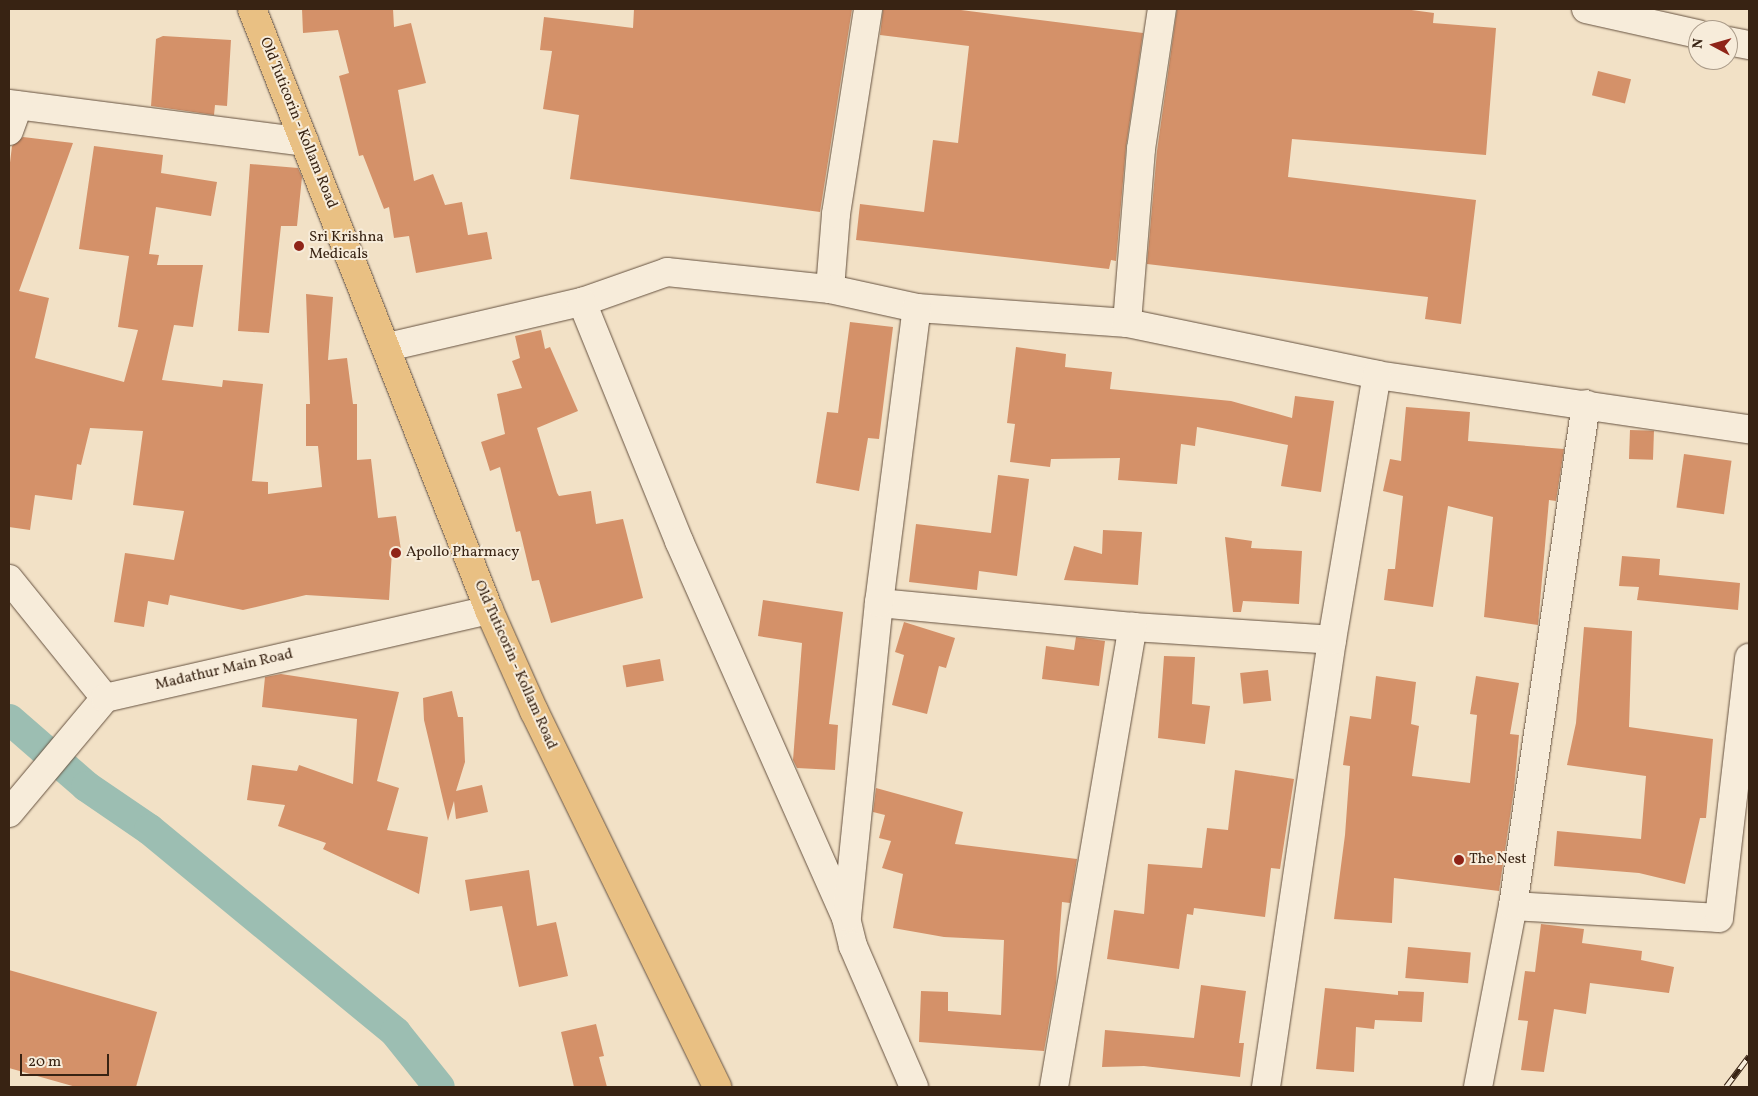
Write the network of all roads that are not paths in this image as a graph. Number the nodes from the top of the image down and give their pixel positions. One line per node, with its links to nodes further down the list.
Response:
1 (252, 9): 8 (main road, Old Tuticorin - Kollam Road)
2 (868, 9): 9 (street)
3 (1162, 9): 12 (street)
4 (1586, 9): 5 (street)
5 (1688, 32)
6 (14, 105): 7 (street); 8 (street)
7 (9, 131)
8 (305, 142): 13 (main road, Old Tuticorin - Kollam Road)
9 (830, 289): 10 (street); 11 (street)
10 (582, 302): 13 (street); 26 (street)
11 (917, 308): 12 (street); 18 (street)
12 (1127, 323): 14 (street)
13 (388, 346): 19 (main road, Old Tuticorin - Kollam Road)
14 (1377, 375): 15 (street); 21 (street)
15 (1586, 404): 16 (street); 25 (street)
16 (1749, 429)
17 (9, 579): 23 (street)
18 (879, 603): 20 (street); 26 (street)
19 (489, 610): 23 (street, Madathur Main Road); 27 (main road, Old Tuticorin - Kollam Road)
20 (1133, 628): 21 (street); 29 (street)
21 (1332, 640): 30 (street)
22 (1749, 658): 25 (street)
23 (105, 698): 24 (street)
24 (9, 813)
25 (1513, 906): 31 (street)
26 (846, 918): 28 (street)
27 (717, 1087)
28 (914, 1087)
29 (1054, 1087)
30 (1266, 1087)
31 (1478, 1087)

